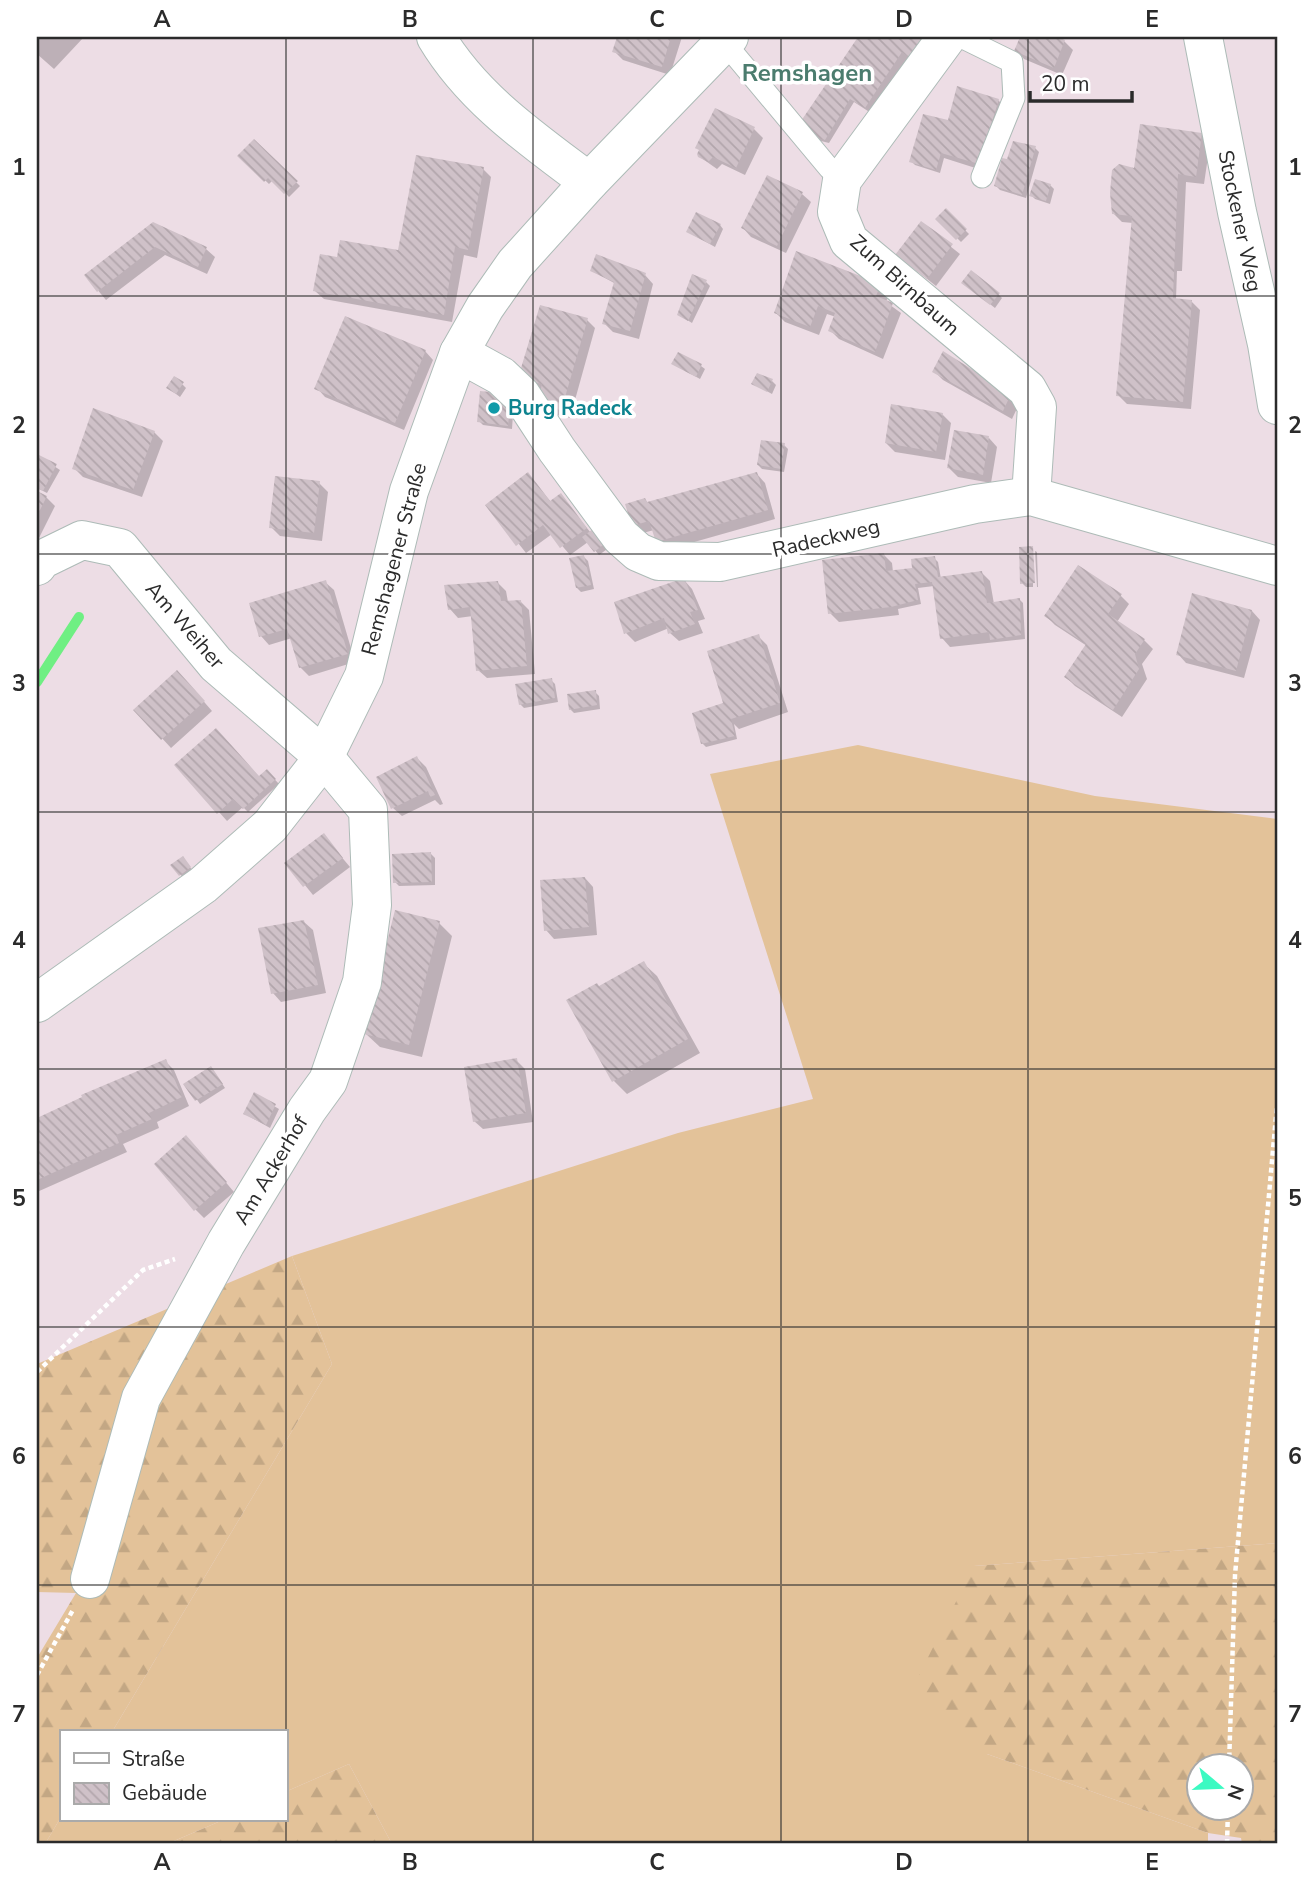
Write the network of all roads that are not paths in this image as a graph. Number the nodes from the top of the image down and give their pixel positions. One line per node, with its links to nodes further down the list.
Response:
1 (436, 37): 8 (street)
2 (947, 37): 7 (street, Zum Birnbaum)
3 (961, 37): 6 (lane)
4 (1203, 37): 9 (street, Stockener Weg)
5 (727, 39): 7 (lane); 8 (street, Remshagener Straße)
6 (982, 177)
7 (842, 180): 12 (street, Zum Birnbaum)
8 (589, 182): 10 (street, Remshagener Straße)
9 (1272, 344): 11 (street, Stockener Weg)
10 (459, 353): 12 (street, Radeckweg); 15 (street, Remshagener Straße)
11 (1277, 405)
12 (1031, 496): 14 (street, Radeckweg)
13 (37, 566): 15 (street, Am Weiher)
14 (1277, 566)
15 (324, 758): 16 (street, Remshagener Straße); 17 (street, Am Ackerhof)
16 (37, 1003)
17 (90, 1579)

